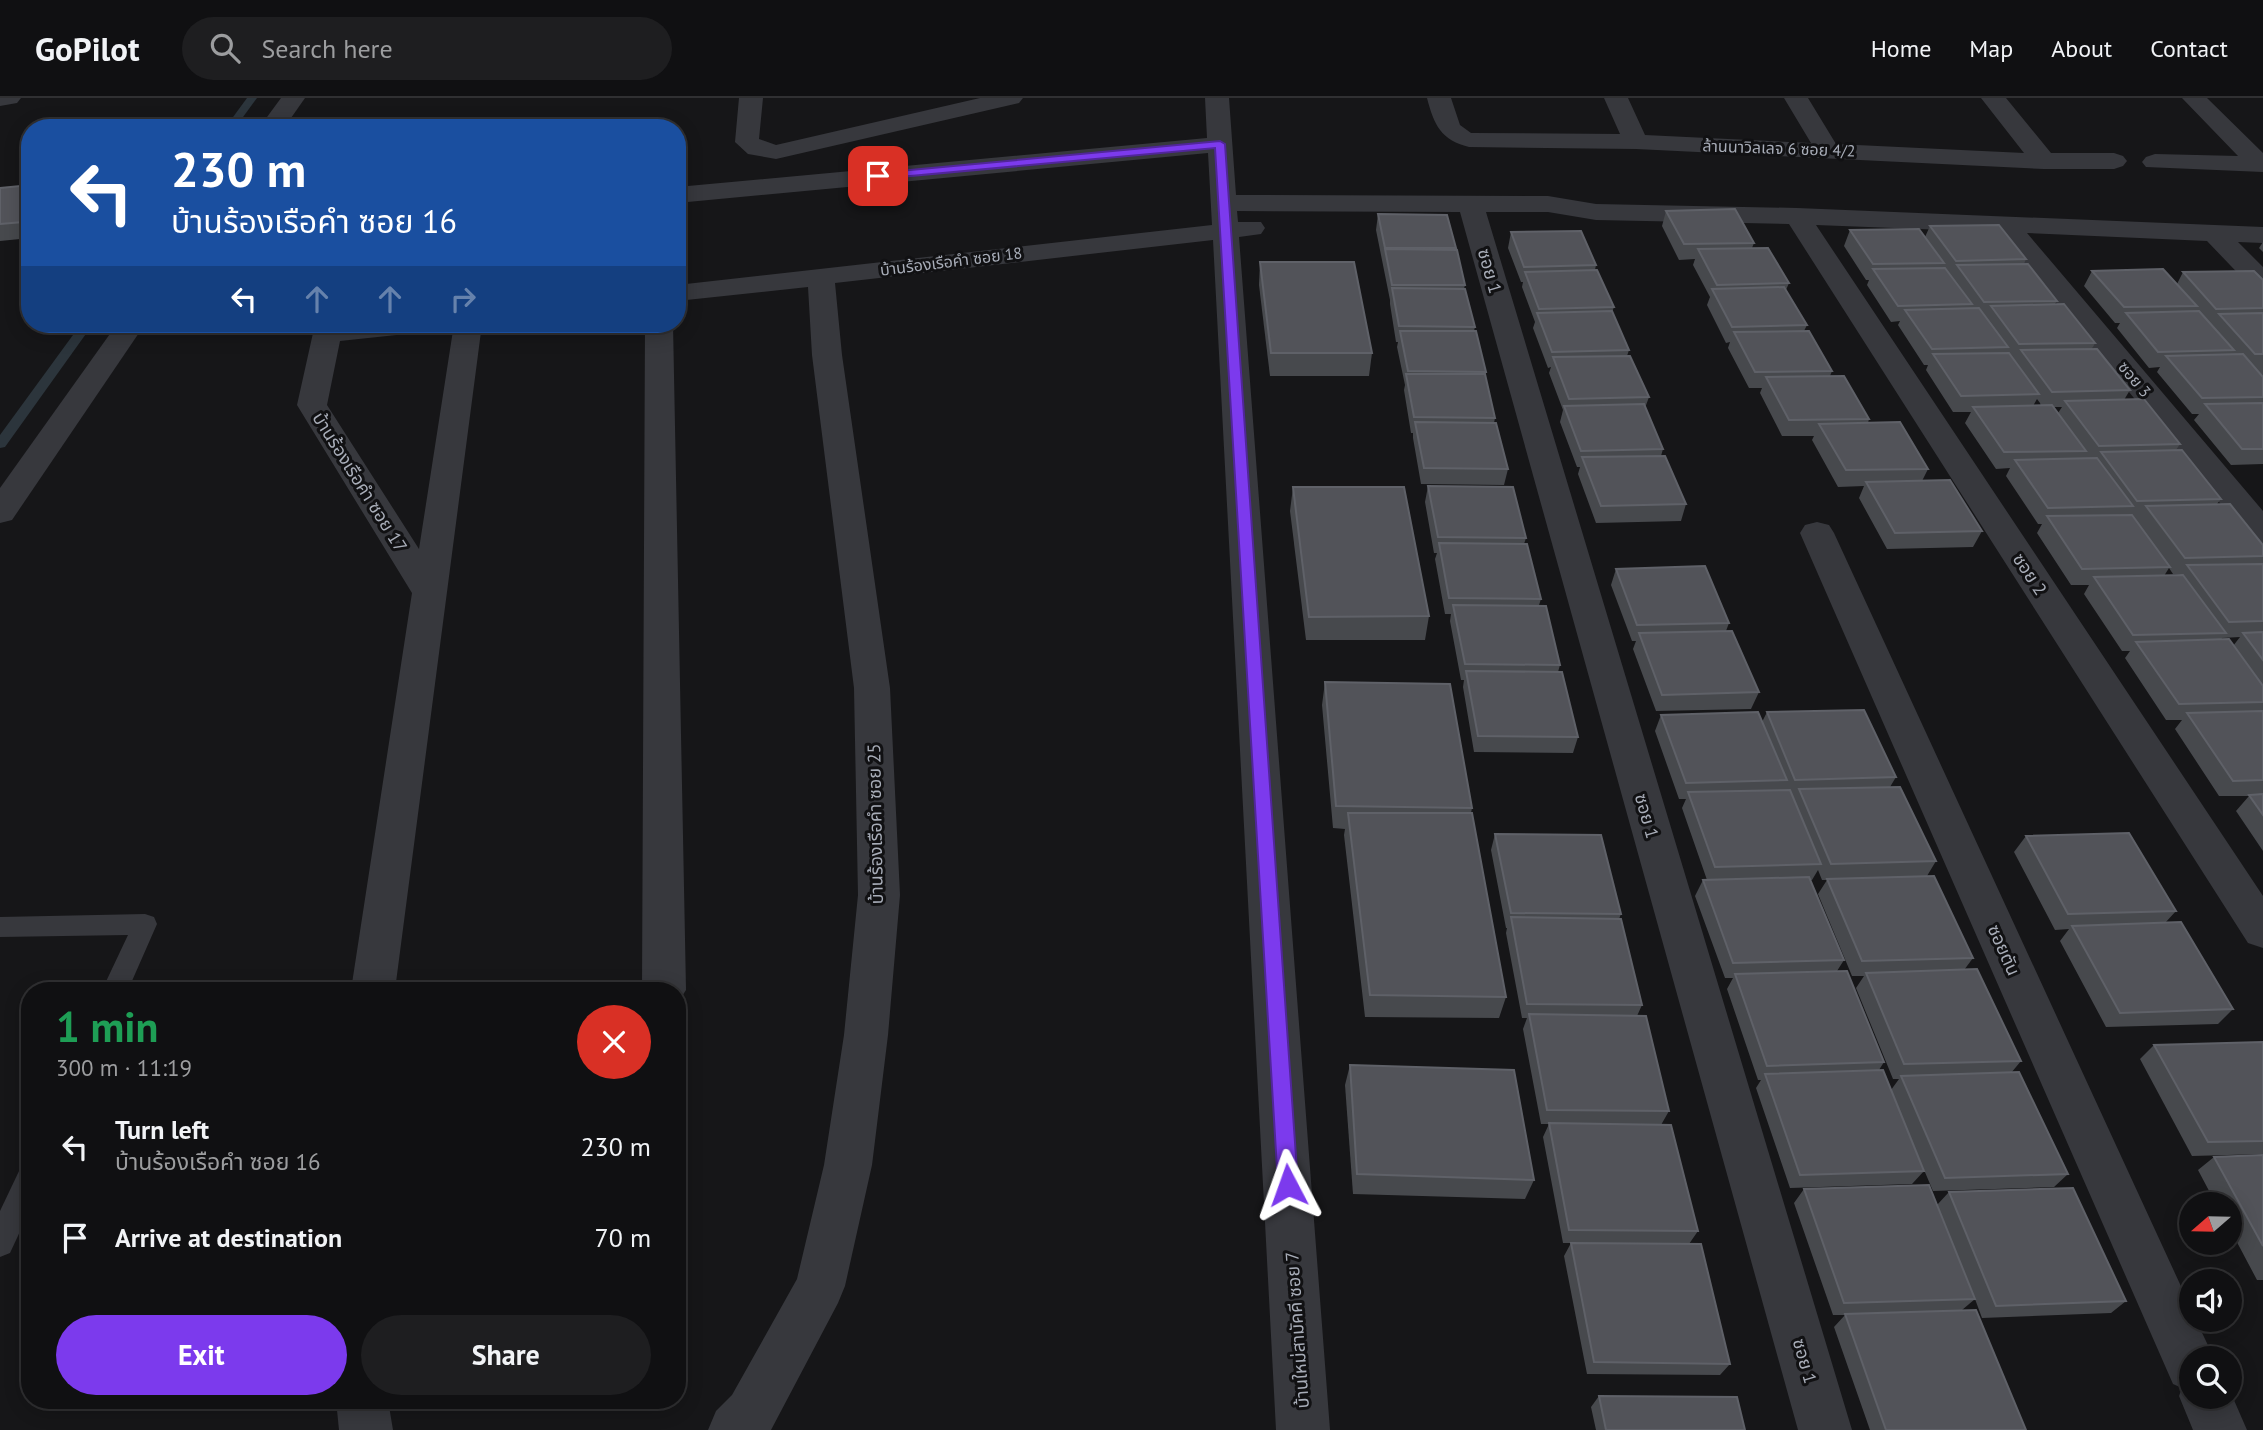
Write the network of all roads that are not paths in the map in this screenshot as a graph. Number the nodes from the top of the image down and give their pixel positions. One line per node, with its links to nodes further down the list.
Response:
1 (9, 98): 11 (street)
2 (293, 98): 13 (street)
3 (751, 98): 12 (street)
4 (1011, 98): 12 (street)
5 (1217, 98): 15 (street, บ้านใหม่สามัคคี ซอย 7)
6 (1439, 98): 14 (street, ล้านนาวิลเลจ 6 ซอย 4/2)
7 (1616, 98): 14 (street)
8 (1796, 98): 16 (street)
9 (1993, 98): 17 (street)
10 (2194, 98): 20 (street)
11 (0, 99)
12 (950, 105)
13 (278, 119)
14 (1636, 142): 16 (street, ล้านนาวิลเลจ 6 ซอย 4/2)
15 (1220, 144): 21 (street); 23 (street, บ้านใหม่สามัคคี ซอย 7)
16 (1827, 149): 17 (street, ล้านนาวิลเลจ 6 ซอย 4/2)
17 (2044, 161): 18 (street, ล้านนาวิลเลจ 6 ซอย 4/2)
18 (2114, 162)
19 (2155, 162): 20 (street)
20 (2262, 163)
21 (686, 194)
22 (1474, 215): 23 (street, บ้านร้องเรือคำ ซอย 18); 24 (street, บ้านร้องเรือคำ ซอย 18); 50 (street, ซอย 1)
23 (1225, 216): 28 (street, บ้านร้องเรือคำ ซอย 18); 49 (street, บ้านใหม่สามัคคี ซอย 7)
24 (1797, 216): 25 (street, บ้านร้องเรือคำ ซอย 18); 40 (street, ซอย 2)
25 (2007, 226): 26 (street, บ้านร้องเรือคำ ซอย 18); 37 (street, ซอย 3)
26 (2215, 234): 27 (street, บ้านร้องเรือคำ ซอย 18); 29 (street)
27 (2263, 235)
28 (821, 276): 30 (street, บ้านร้องเรือคำ ซอย 18); 48 (street, บ้านร้องเรือคำ ซอย 25)
29 (2263, 283)
30 (686, 292)
31 (125, 333): 35 (street)
32 (327, 333): 38 (street, บ้านร้องเรือคำ ซอย 17)
33 (467, 333): 38 (street)
34 (659, 333): 43 (street)
35 (0, 512)
36 (1817, 533): 46 (street, ซอยตัน)
37 (2263, 533)
38 (431, 594): 42 (street)
39 (0, 928): 41 (lane)
40 (2263, 931)
41 (119, 982)
42 (374, 982)
43 (664, 982)
44 (21, 1198): 45 (lane)
45 (0, 1243)
46 (2182, 1346)
47 (2210, 1409): 51 (street)
48 (735, 1430)
49 (1303, 1430)
50 (1825, 1430)
51 (2220, 1430)

